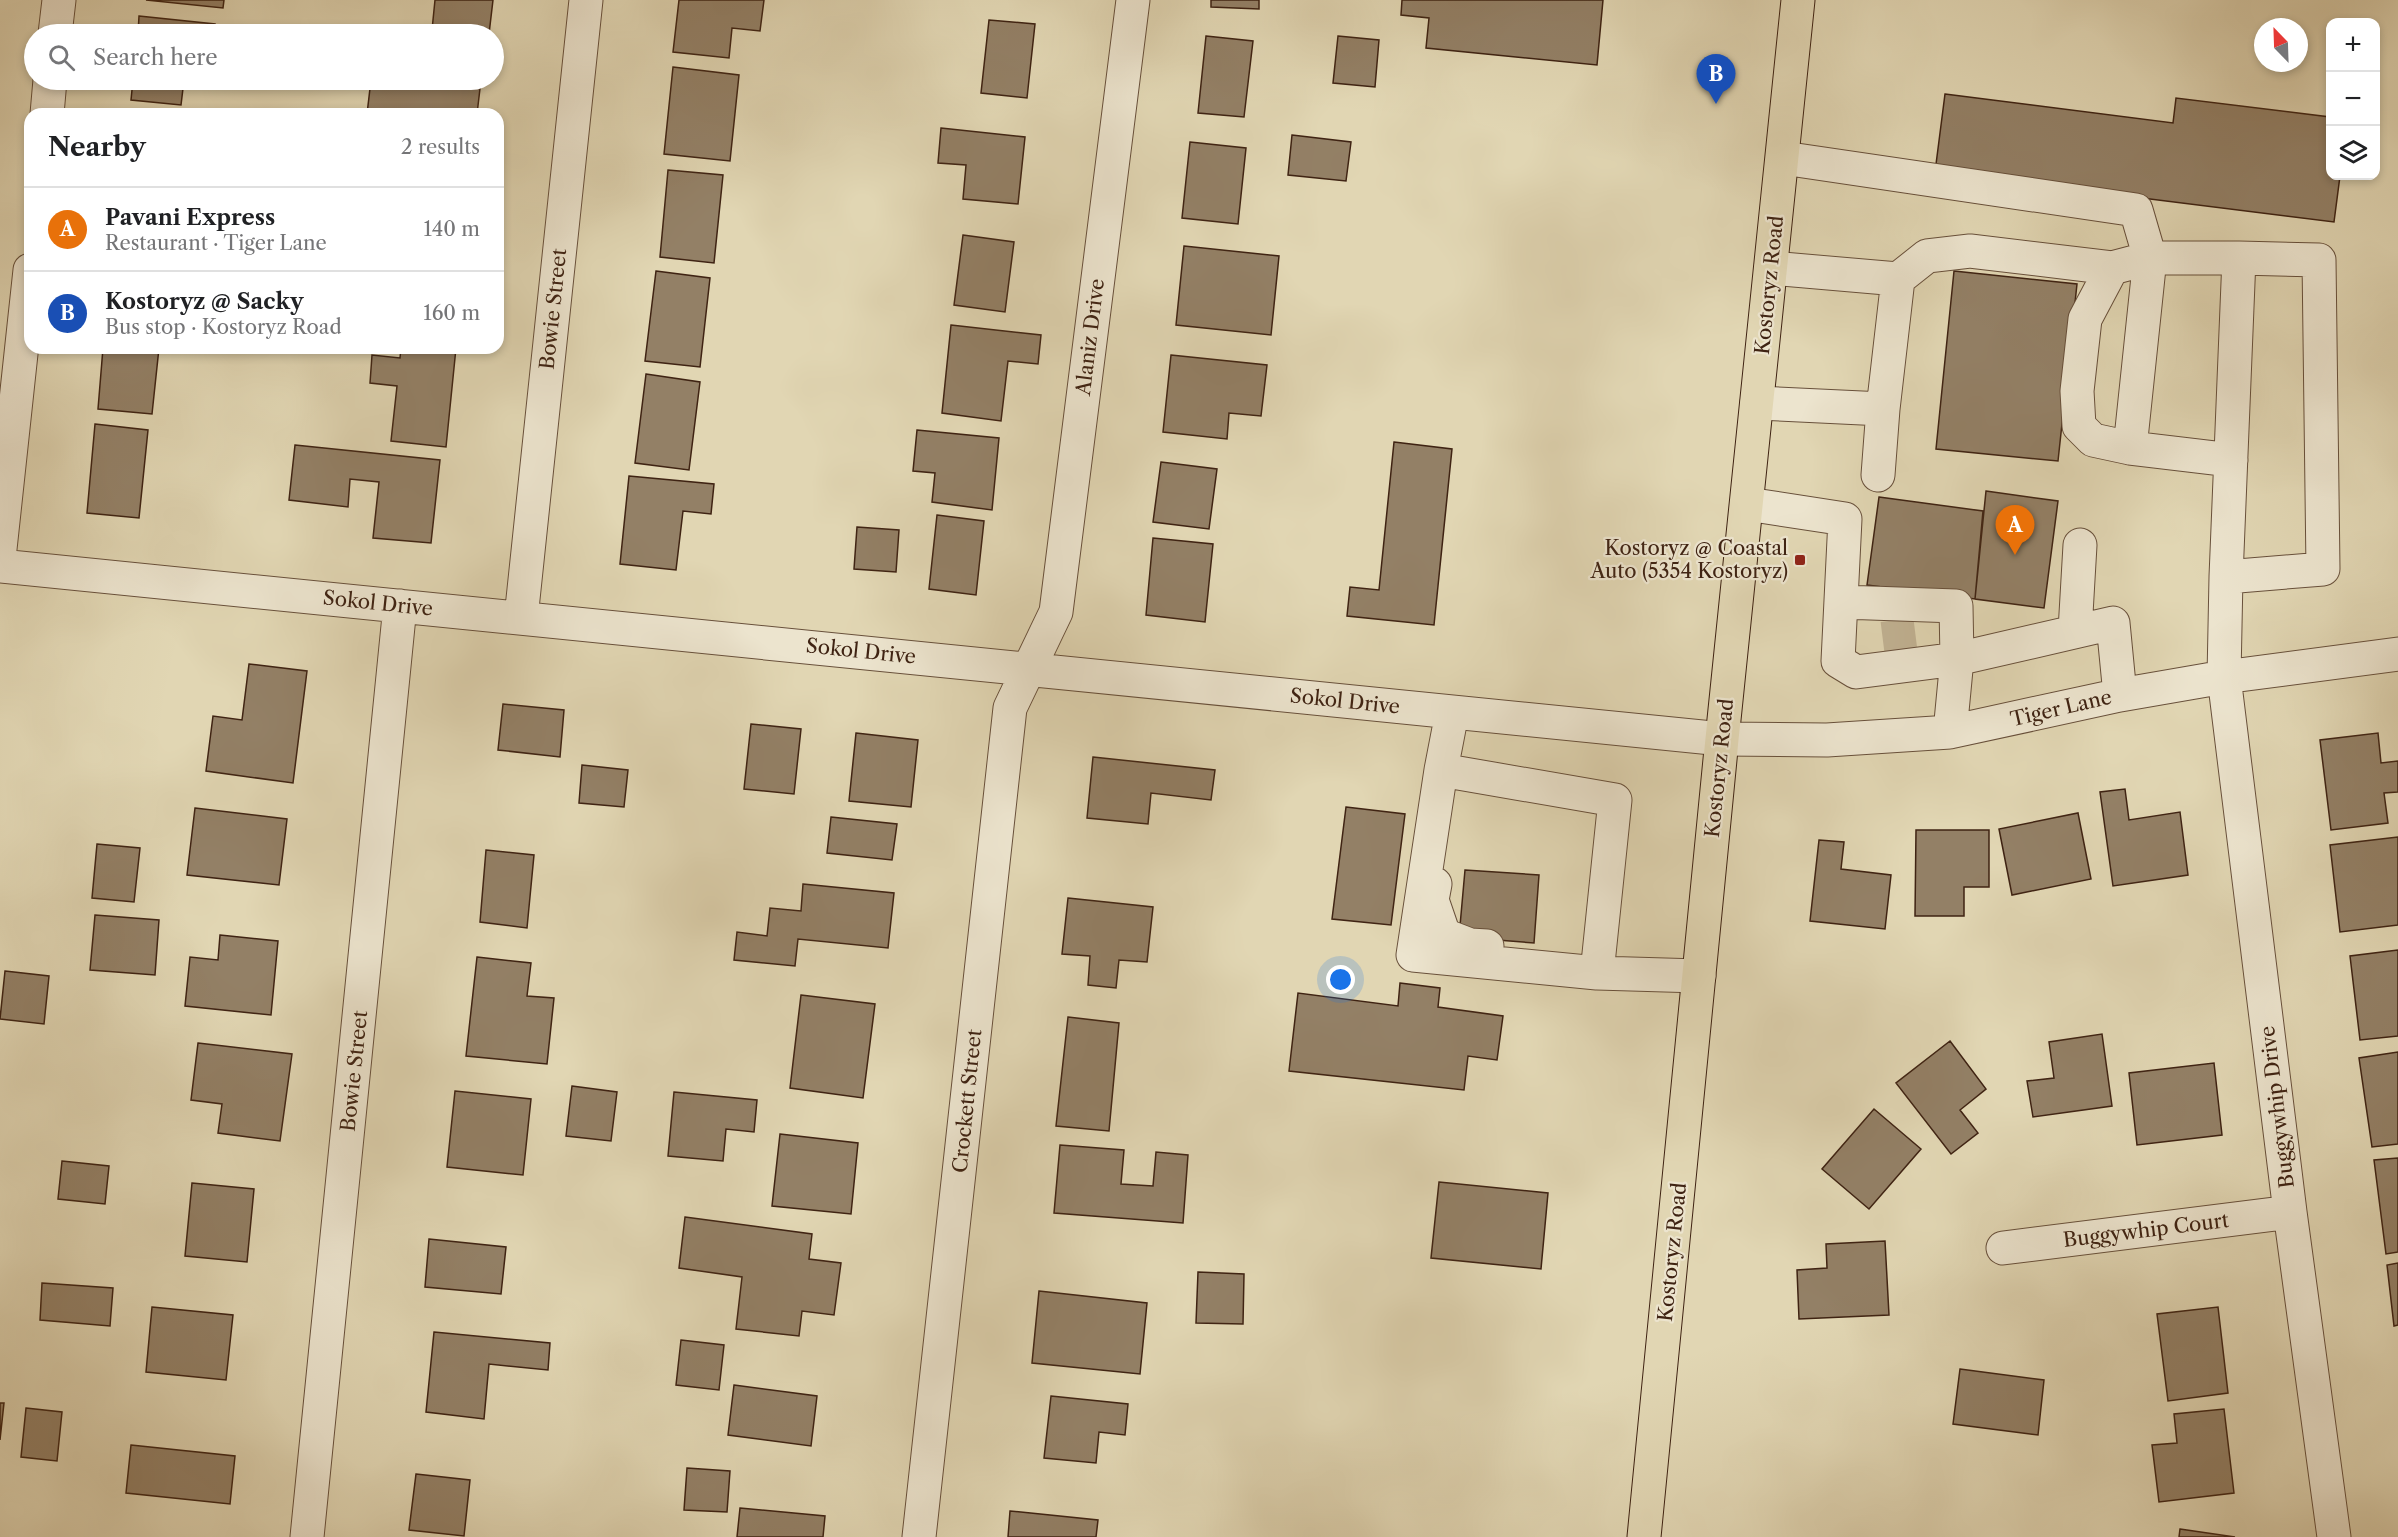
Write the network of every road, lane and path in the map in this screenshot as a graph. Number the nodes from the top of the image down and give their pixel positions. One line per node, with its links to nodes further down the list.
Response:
1 (59, 0): 5 (street)
2 (586, 0): 27 (street, Bowie Street)
3 (1133, 0): 31 (street, Alaniz Drive)
4 (1798, 0): 8 (main road, Kostoryz Road)
5 (56, 24)
6 (49, 90): 7 (street)
7 (48, 108)
8 (1783, 158): 9 (street); 11 (main road, Kostoryz Road)
9 (2150, 258): 10 (street); 12 (street); 17 (street)
10 (2239, 258): 18 (street, Buggywhip Drive); 24 (street)
11 (1772, 268): 13 (street); 15 (main road, Kostoryz Road)
12 (2112, 268): 13 (street); 17 (street)
13 (1898, 279): 16 (street)
14 (24, 326): 22 (street)
15 (1757, 403): 16 (street); 20 (main road, Kostoryz Road)
16 (1883, 409): 19 (street)
17 (2130, 448): 18 (street)
18 (2231, 460): 24 (street, Buggywhip Drive)
19 (1878, 475)
20 (1747, 504): 25 (street); 36 (main road, Kostoryz Road)
21 (2080, 544): 28 (street)
22 (0, 549)
23 (0, 566): 26 (street, Sokol Drive)
24 (2226, 577): 32 (street, Buggywhip Drive)
25 (1842, 602): 30 (street); 30 (street)
26 (400, 606): 27 (street, Sokol Drive); 42 (street, Bowie Street)
27 (521, 618): 31 (street, Sokol Drive)
28 (2075, 631): 30 (street); 33 (street)
29 (2398, 654): 32 (street, Tiger Lane)
30 (1957, 659): 35 (street)
31 (1028, 668): 34 (street, Sokol Drive); 43 (street, Crockett Street)
32 (2224, 677): 33 (street, Tiger Lane); 40 (street, Buggywhip Drive)
33 (2120, 694): 35 (street, Tiger Lane)
34 (1452, 713): 36 (street, Sokol Drive); 37 (street)
35 (1950, 732): 36 (street, Tiger Lane)
36 (1722, 739): 39 (main road, Kostoryz Road)
37 (1441, 770): 38 (street); 38 (street)
38 (1597, 973): 39 (street)
39 (1699, 976): 44 (main road, Kostoryz Road)
40 (2290, 1212): 41 (street, Buggywhip Court); 45 (street, Buggywhip Drive)
41 (2003, 1248)
42 (307, 1537)
43 (919, 1537)
44 (1644, 1537)
45 (2334, 1537)

